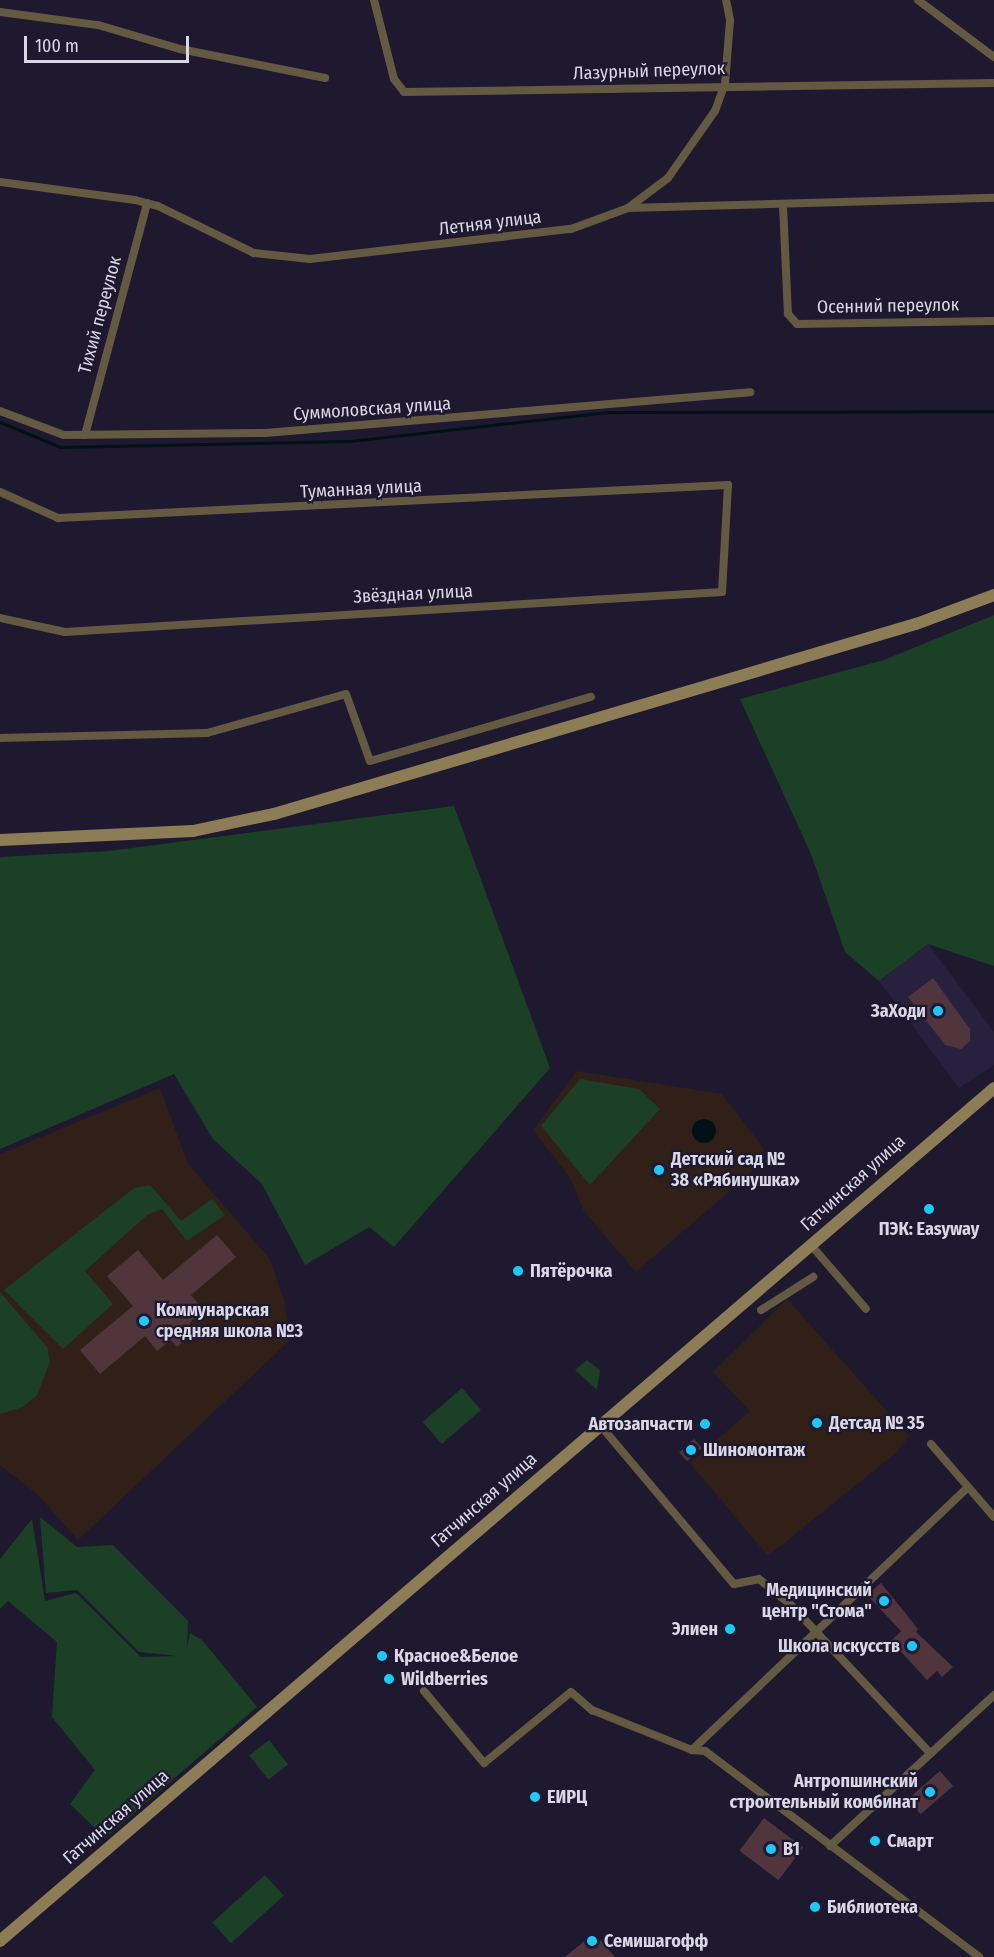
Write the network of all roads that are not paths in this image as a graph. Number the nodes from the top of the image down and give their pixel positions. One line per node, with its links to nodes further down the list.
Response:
1 (374, 0): 8 (street, Лазурный переулок)
2 (726, 0): 8 (street)
3 (918, 0): 5 (street)
4 (0, 12): 6 (street)
5 (994, 57)
6 (325, 78)
7 (994, 83): 8 (street, Лазурный переулок)
8 (725, 84): 13 (street)
9 (0, 182): 11 (street, Летняя улица)
10 (994, 198): 12 (street, Летняя улица)
11 (147, 203): 13 (street, Летняя улица); 17 (street, Тихий переулок)
12 (783, 205): 13 (street, Летняя улица); 14 (street, Осенний переулок)
13 (628, 208)
14 (994, 321)
15 (750, 392): 17 (street, Суммоловская улица)
16 (0, 411): 17 (street, Суммоловская улица)
17 (85, 435)
18 (728, 485): 19 (street, Туманная улица); 21 (street, Звёздная улица)
19 (0, 492)
20 (994, 596): 24 (street)
21 (0, 618)
22 (591, 697): 23 (street)
23 (0, 738)
24 (0, 840)
25 (994, 1088): 26 (street, Гатчинская улица)
26 (811, 1245): 28 (street); 30 (street, Гатчинская улица)
27 (813, 1277): 29 (street)
28 (866, 1309)
29 (761, 1310)
30 (600, 1425): 34 (street); 40 (street, Гатчинская улица)
31 (932, 1444): 32 (street)
32 (968, 1487): 33 (street); 34 (street)
33 (994, 1517)
34 (815, 1629): 37 (street); 38 (street)
35 (424, 1691): 37 (street)
36 (994, 1695): 38 (street)
37 (692, 1750): 39 (street)
38 (929, 1752): 39 (street)
39 (830, 1846): 41 (street)
40 (0, 1941)
41 (979, 1957)

